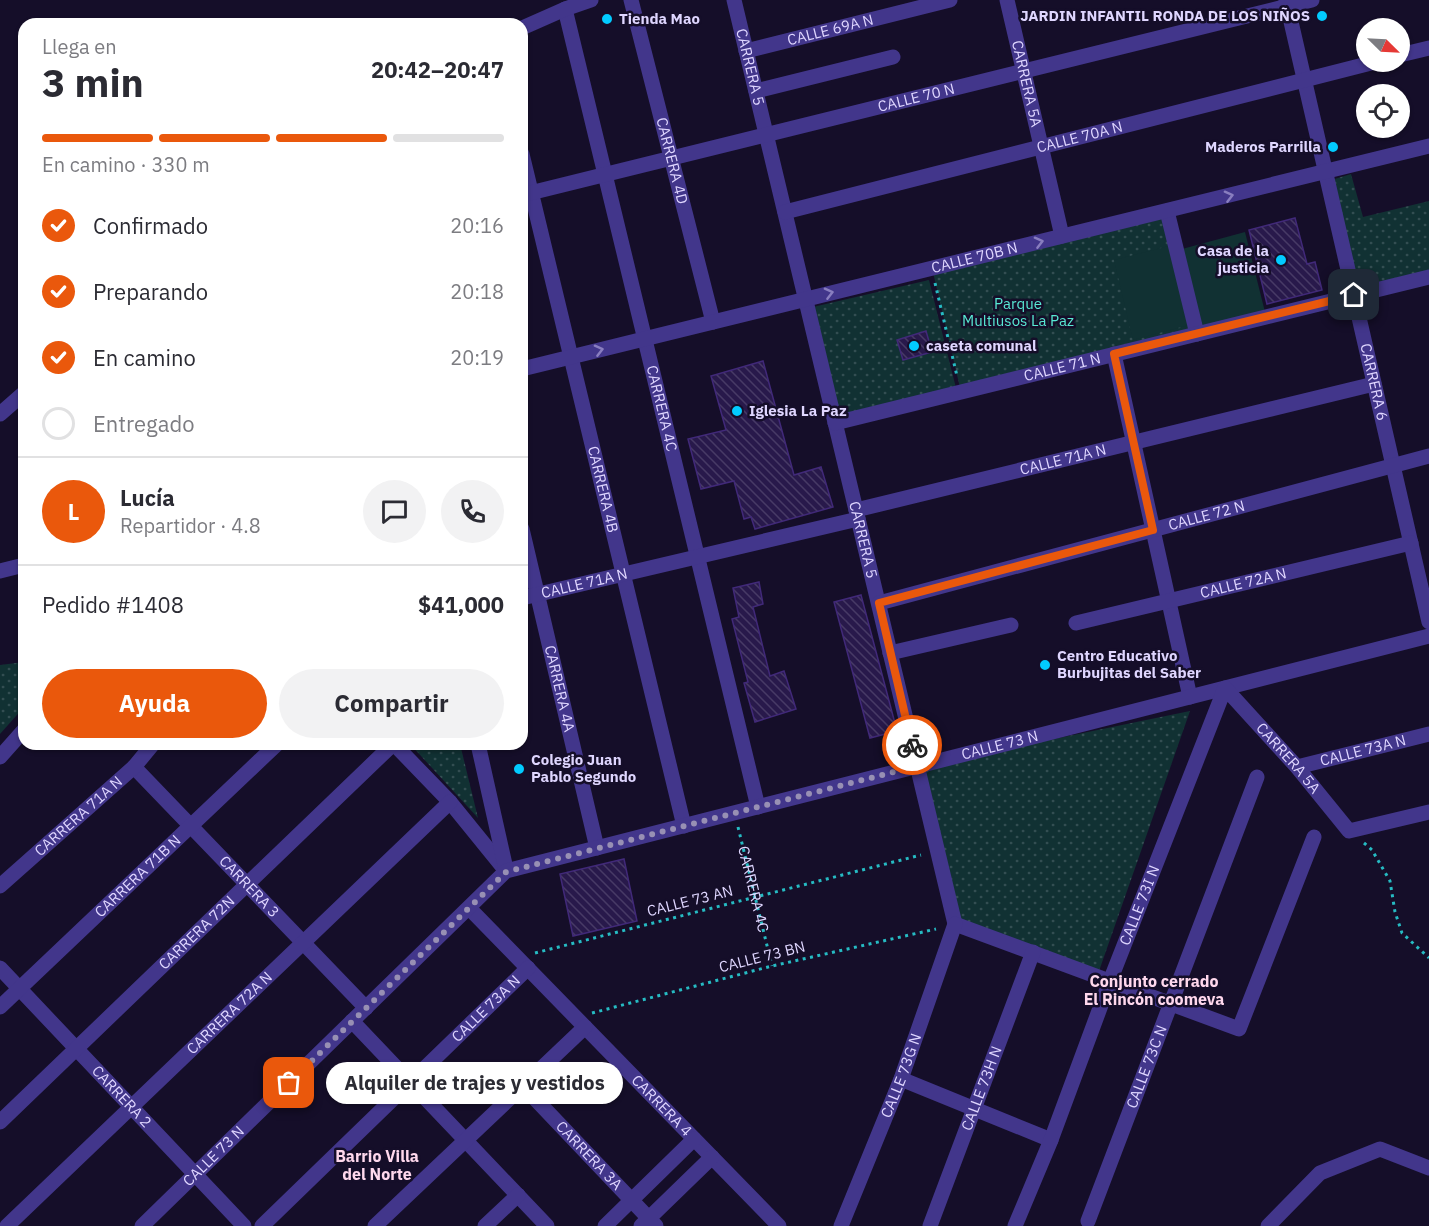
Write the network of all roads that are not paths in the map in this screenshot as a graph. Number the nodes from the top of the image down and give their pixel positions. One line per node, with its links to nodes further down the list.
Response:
1 (591, 0): 8 (street)
2 (631, 0): 21 (street, CARRERA 4D)
3 (734, 0): 11 (street, CARRERA 5)
4 (950, 0): 11 (street, CALLE 69A N)
5 (1007, 0): 15 (street, CARRERA 5A)
6 (1312, 0): 7 (street, CALLE 70 N)
7 (1286, 3): 15 (street, CALLE 70 N); 16 (street, CARRERA 6)
8 (565, 9): 9 (street); 23 (street, CARRERA 4C)
9 (528, 25)
10 (1429, 48): 12 (street)
11 (746, 51): 17 (street, CARRERA 5)
12 (1410, 53)
13 (893, 57): 17 (street)
14 (1356, 67): 16 (street, CALLE 70A N)
15 (1024, 71): 18 (street, CALLE 70 N); 19 (street, CARRERA 5A)
16 (1304, 80): 19 (street, CALLE 70A N); 22 (street, CARRERA 6)
17 (756, 92): 18 (street, CARRERA 5)
18 (766, 134): 21 (street, CALLE 70 N); 27 (street, CARRERA 5)
19 (1041, 147): 27 (street, CALLE 70A N); 28 (street, CARRERA 5A)
20 (1429, 148): 22 (street, CALLE 70B N)
21 (672, 158): 23 (street, CALLE 70 N); 32 (street, CARRERA 4D)
22 (1326, 172): 26 (street, CALLE 70B N, one-way to 22); 30 (street, CARRERA 6)
23 (605, 174): 24 (street, CALLE 70 N); 34 (street, CARRERA 4C)
24 (528, 194)
25 (528, 198): 36 (street, CARRERA 4B)
26 (1167, 211): 28 (street, CALLE 70B N); 33 (street)
27 (785, 212): 31 (street, CARRERA 5)
28 (1062, 236): 31 (street, CALLE 70B N, one-way to 28)
29 (1429, 277): 30 (street, CALLE 71 N)
30 (1354, 295): 33 (street, CALLE 71 N); 38 (street, CARRERA 6)
31 (806, 299): 32 (street, CALLE 70B N); 41 (street, CARRERA 5)
32 (713, 322): 34 (street, CALLE 70B N)
33 (1197, 334): 35 (street, CALLE 71 N)
34 (645, 339): 36 (street, CALLE 70B N, one-way to 34); 48 (street, CARRERA 4C)
35 (1114, 354): 41 (street, CALLE 71 N); 42 (street)
36 (571, 357): 37 (street, CALLE 70B N); 51 (street, CARRERA 4B)
37 (528, 368)
38 (1374, 384): 42 (street, CALLE 71A N); 44 (street, CARRERA 6)
39 (18, 398): 40 (street)
40 (0, 414)
41 (836, 423): 45 (street, CARRERA 5)
42 (1134, 442): 45 (street, CALLE 71A N); 46 (street)
43 (1429, 456): 44 (street, CALLE 72 N)
44 (1393, 465): 46 (street, CALLE 72 N); 47 (street, CARRERA 6)
45 (857, 514): 48 (street, CALLE 71A N); 55 (street, CARRERA 5)
46 (1153, 530): 54 (street); 55 (street, CALLE 72 N)
47 (1411, 543): 54 (street, CALLE 72A N); 56 (street, CARRERA 6)
48 (698, 557): 51 (street, CALLE 71A N); 76 (street, CARRERA 4C)
49 (18, 566): 50 (street)
50 (0, 571)
51 (623, 574): 53 (street, CALLE 71A N); 79 (street, CARRERA 4B)
52 (528, 579): 53 (street, CARRERA 4A)
53 (530, 596): 81 (street, CARRERA 4A)
54 (1169, 601): 57 (street, CALLE 72A N); 62 (street)
55 (879, 603): 60 (street, CARRERA 5)
56 (1429, 622)
57 (1076, 623)
58 (1011, 626): 60 (street)
59 (1429, 636): 61 (street, CALLE 73 N)
60 (891, 653): 71 (street, CARRERA 5)
61 (1225, 688): 62 (street, CALLE 73 N); 73 (street, CARRERA 5A); 91 (street, CALLE 73I N)
62 (1190, 697): 71 (street, CALLE 73 N)
63 (1429, 734): 73 (street, CALLE 73A N)
64 (18, 737): 70 (street)
65 (148, 750): 72 (street, CARRERA 71A N)
66 (271, 750): 78 (street, CARRERA 71B N)
67 (387, 750): 83 (street, CARRERA 72N)
68 (399, 750): 75 (street)
69 (479, 750): 82 (street)
70 (0, 757)
71 (917, 766): 76 (street, CALLE 73 N); 86 (street, CARRERA 5)
72 (134, 767): 78 (street, CARRERA 3); 84 (street, CARRERA 71A N)
73 (1297, 767): 77 (street, CARRERA 5A)
74 (1257, 777): 93 (street, CALLE 73C N)
75 (450, 802): 82 (street); 87 (street, CARRERA 72A N)
76 (758, 807): 79 (street, CALLE 73 N)
77 (1429, 812)
78 (191, 826): 83 (street, CARRERA 3); 92 (street, CARRERA 71B N)
79 (684, 826): 81 (street, CALLE 73 N)
80 (1314, 837): 93 (street)
81 (597, 848): 82 (street, CALLE 73 N)
82 (506, 872): 85 (street, CALLE 73 N)
83 (247, 884): 87 (street, CARRERA 3); 98 (street, CARRERA 72N)
84 (0, 886)
85 (469, 908): 89 (street, CARRERA 4); 95 (street, CALLE 73 N)
86 (956, 924): 88 (street); 99 (street, CALLE 73G N)
87 (303, 943): 95 (street, CARRERA 3); 102 (street, CARRERA 72A N)
88 (1033, 952): 91 (street); 103 (street, CALLE 73H N)
89 (523, 963): 97 (street, CARRERA 4); 100 (street, CALLE 73A N)
90 (0, 968): 92 (street, CARRERA 2)
91 (1110, 981): 93 (street); 107 (street, CALLE 73I N)
92 (20, 989): 94 (street, CARRERA 71B N); 98 (street, CARRERA 2)
93 (1171, 1003): 113 (street, CALLE 73C N)
94 (0, 1007)
95 (366, 1008): 96 (street, CALLE 73 N)
96 (352, 1021): 100 (street); 110 (street, CALLE 73 N)
97 (581, 1022): 101 (street); 105 (street, CARRERA 4)
98 (76, 1048): 102 (street, CARRERA 2); 104 (street, CARRERA 72N)
99 (901, 1079): 103 (street); 124 (street, CALLE 73G N)
100 (410, 1082): 106 (street); 118 (street, CALLE 73A N)
101 (522, 1086): 106 (street); 112 (street, CARRERA 3A)
102 (131, 1107): 110 (street, CARRERA 2); 115 (street, CARRERA 72A N)
103 (974, 1109): 107 (street); 125 (street, CALLE 73H N)
104 (0, 1122)
105 (694, 1139): 108 (street, CARRERA 4); 112 (street)
106 (466, 1140): 111 (street); 119 (street)
107 (1051, 1140): 126 (street, CALLE 73I N)
108 (712, 1157): 114 (street); 123 (street, CARRERA 4)
109 (1429, 1168): 127 (street)
110 (195, 1174): 116 (street, CALLE 73 N); 117 (street, CARRERA 2)
111 (518, 1195): 120 (street); 121 (street)
112 (632, 1200): 114 (street, CARRERA 3A); 122 (street)
113 (1088, 1221)
114 (649, 1223)
115 (7, 1226)
116 (142, 1226)
117 (244, 1226)
118 (262, 1226)
119 (375, 1226)
120 (485, 1226)
121 (547, 1226)
122 (605, 1226)
123 (779, 1226)
124 (841, 1226)
125 (930, 1226)
126 (1015, 1226)
127 (1268, 1226)

